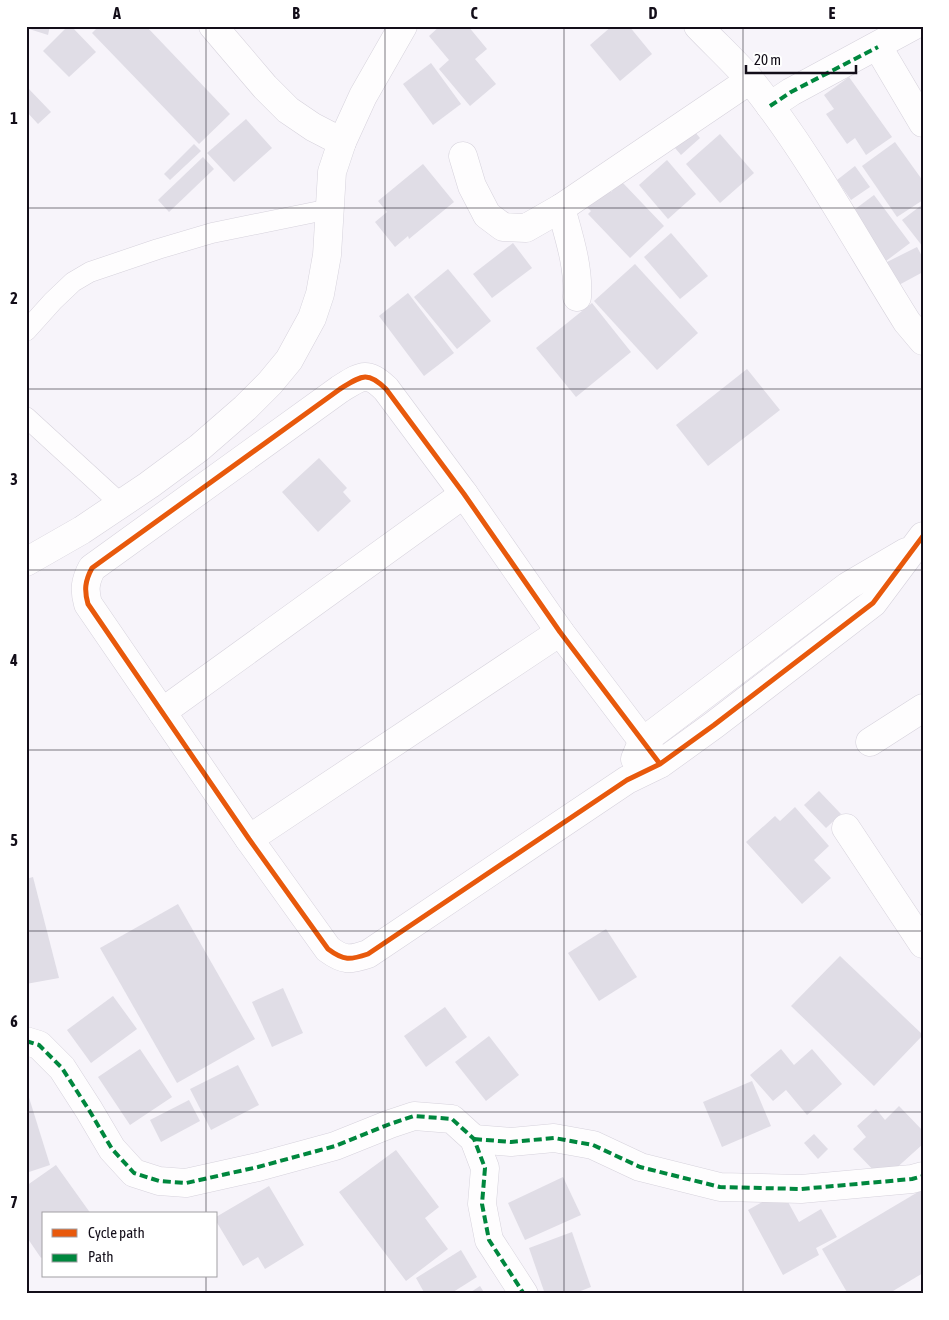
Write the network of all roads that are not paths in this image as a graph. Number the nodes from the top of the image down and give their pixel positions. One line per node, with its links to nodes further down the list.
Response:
1 (213, 26): 9 (street)
2 (403, 26): 9 (street)
3 (698, 26): 6 (street)
4 (913, 26): 5 (street)
5 (878, 47): 7 (street); 8 (street)
6 (750, 80): 7 (street); 11 (street)
7 (770, 106): 15 (street)
8 (923, 123)
9 (342, 142): 12 (street)
10 (463, 156): 11 (street)
11 (561, 208): 13 (street)
12 (330, 209): 14 (lane); 18 (street)
13 (576, 297)
14 (26, 331)
15 (923, 341)
16 (26, 417): 18 (lane)
17 (464, 494): 21 (street); 23 (street); 23 (street)
18 (121, 504): 20 (street)
19 (919, 541): 24 (street); 26 (street)
20 (26, 562)
21 (560, 632): 24 (street); 29 (street)
22 (923, 708): 25 (street)
23 (162, 712): 29 (street)
24 (642, 742): 26 (street); 27 (street)
25 (870, 742)
26 (660, 764): 27 (street)
27 (627, 780): 29 (street)
28 (846, 828): 30 (street)
29 (249, 839)
30 (923, 944)
31 (26, 1041): 32 (street)
32 (474, 1139): 33 (street); 34 (street)
33 (923, 1176)
34 (524, 1294)

